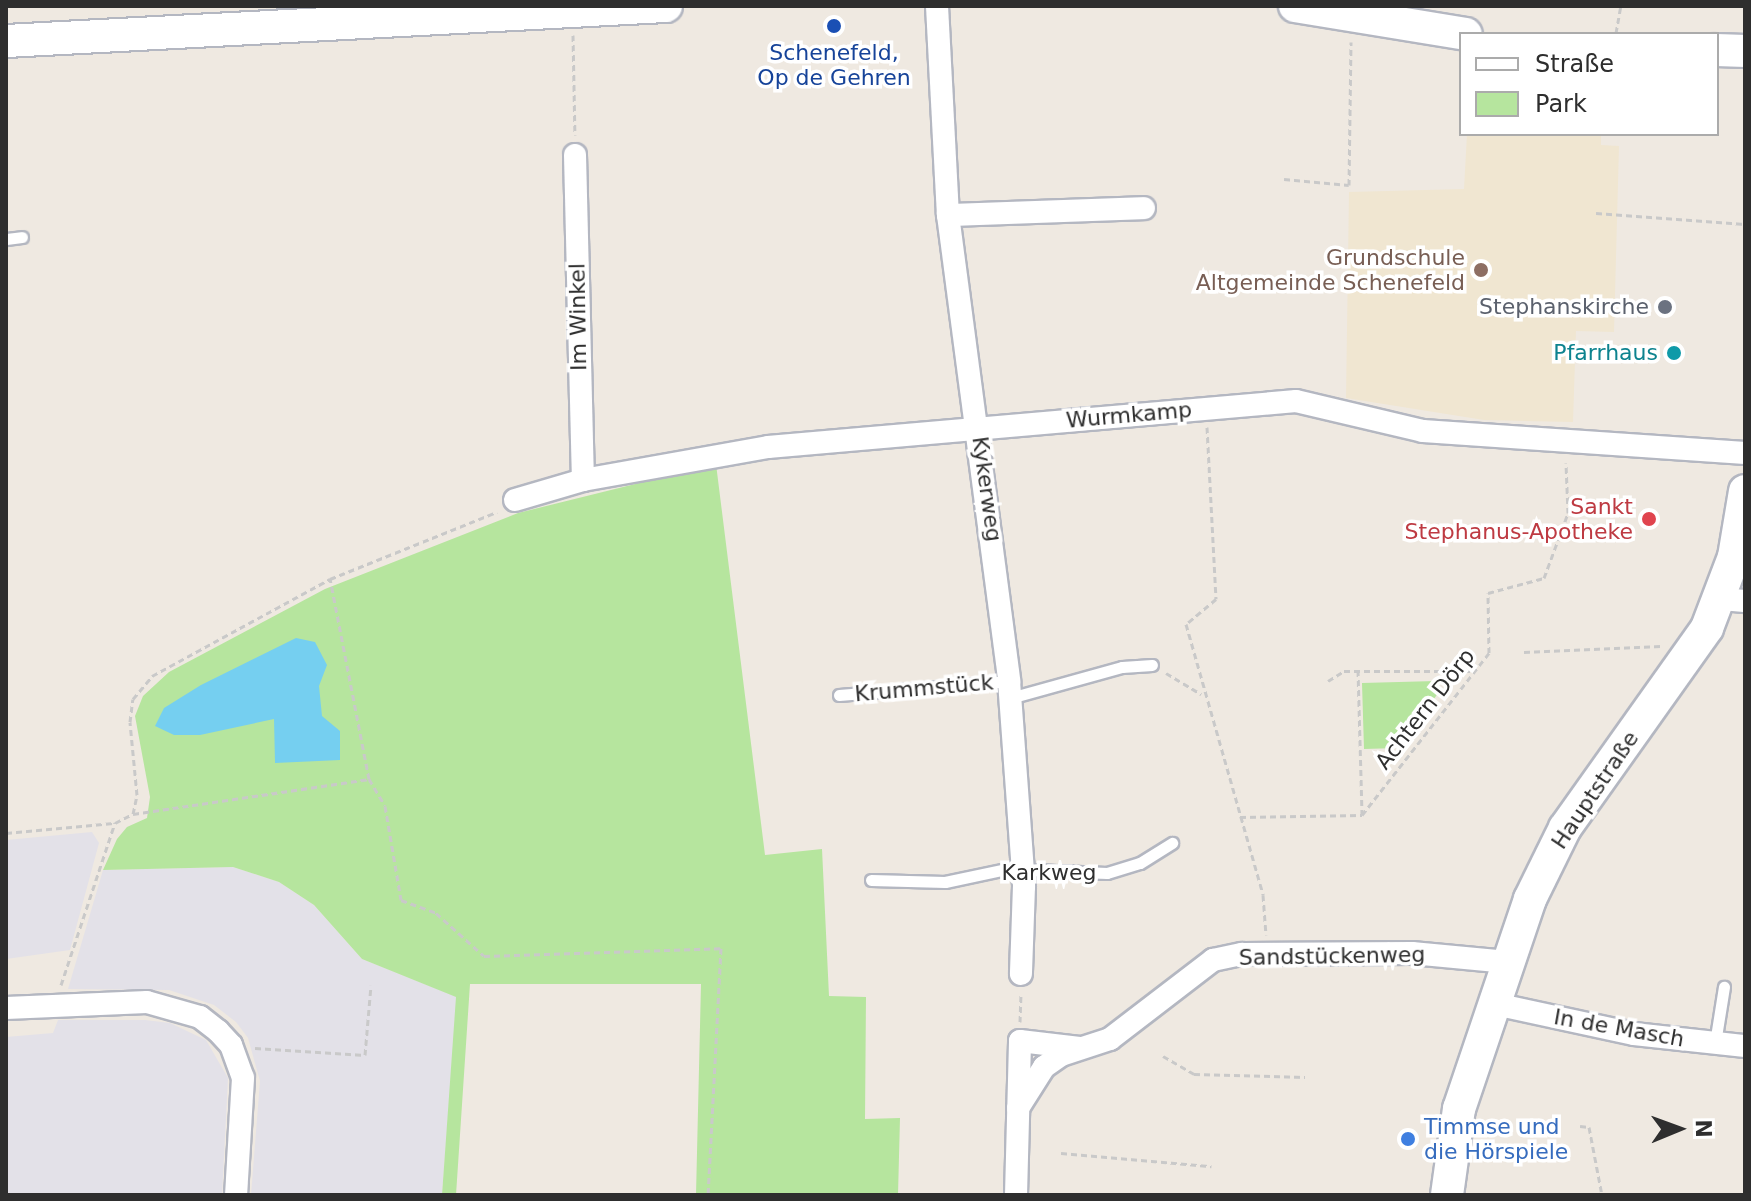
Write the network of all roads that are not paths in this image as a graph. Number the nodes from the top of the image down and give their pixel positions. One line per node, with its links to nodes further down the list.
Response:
1 (666, 6): 4 (main road)
2 (937, 6): 11 (street, Kykerweg)
3 (1295, 6): 5 (main road)
4 (565, 14): 6 (main road)
5 (1459, 33)
6 (6, 41)
7 (1719, 50): 8 (main road)
8 (1745, 51)
9 (575, 155): 16 (street, Im Winkel)
10 (1144, 208): 11 (street)
11 (948, 215): 14 (street, Kykerweg)
12 (22, 237): 13 (lane)
13 (6, 239)
14 (979, 429): 15 (street, Wurmkamp); 16 (street, Wurmkamp); 21 (street, Kykerweg)
15 (1745, 453)
16 (583, 480): 18 (street, Wurmkamp)
17 (1745, 491): 19 (main road, Hauptstraße)
18 (515, 500)
19 (1733, 600): 26 (main road, Hauptstraße)
20 (1152, 665): 21 (lane, Krummstück)
21 (1010, 689): 22 (lane, Krummstück); 24 (street, Kykerweg)
22 (839, 695)
23 (1172, 843): 24 (lane, Karkweg)
24 (1023, 870): 25 (lane, Karkweg); 27 (street, Kykerweg)
25 (871, 880)
26 (1508, 962): 29 (main road, Hauptstraße); 33 (street, Sandstückenweg)
27 (1021, 974)
28 (1724, 987): 31 (lane)
29 (1495, 1004): 31 (street, In de Masch); 37 (main road, Hauptstraße)
30 (6, 1008): 35 (street)
31 (1715, 1043): 32 (street, In de Masch)
32 (1745, 1046)
33 (1084, 1048): 34 (street, Sandstückenweg); 34 (street)
34 (1018, 1108): 36 (street)
35 (236, 1195)
36 (1016, 1195)
37 (1447, 1195)

